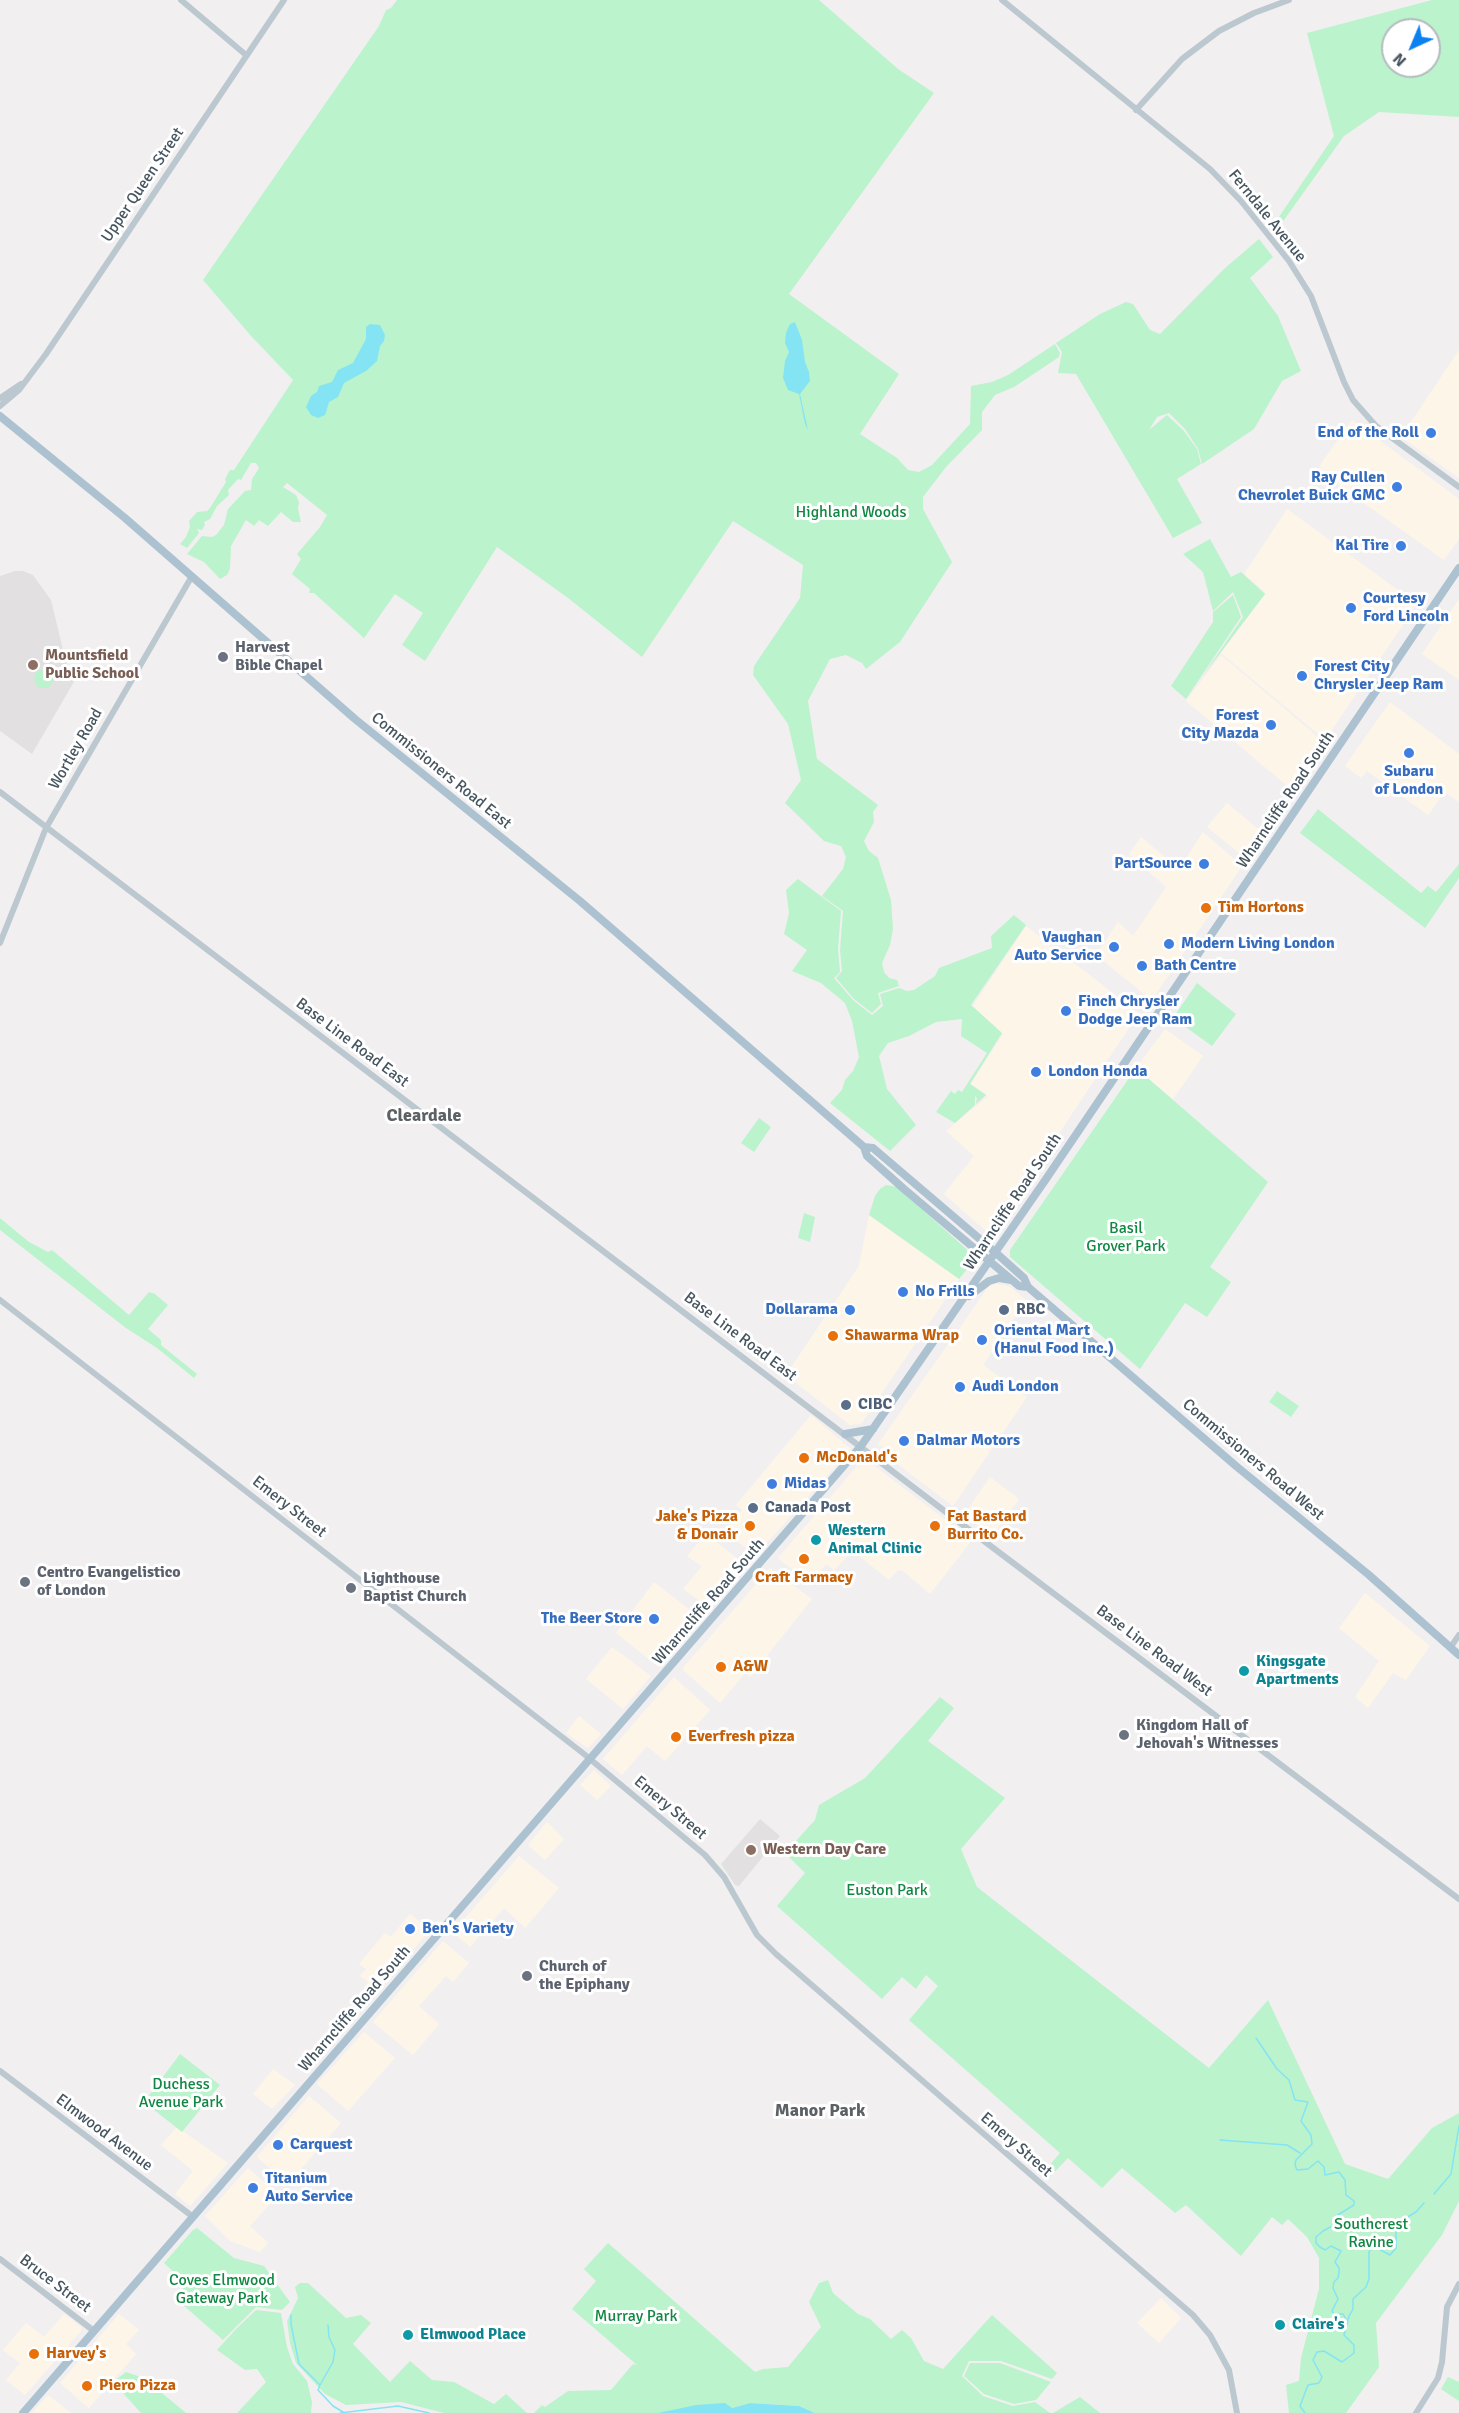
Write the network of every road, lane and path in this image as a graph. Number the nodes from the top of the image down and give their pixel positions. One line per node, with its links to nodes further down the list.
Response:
1 (181, 0): 5 (street)
2 (284, 0): 5 (street, Upper Queen Street)
3 (1002, 0): 6 (street, Ferndale Avenue)
4 (1289, 0): 6 (street)
5 (246, 55): 7 (street, Upper Queen Street)
6 (1136, 110): 11 (street, Ferndale Avenue)
7 (22, 384): 8 (street, Upper Queen Street); 9 (street, Upper Queen Street)
8 (0, 398)
9 (0, 406)
10 (0, 416): 13 (main road, Commissioners Road East)
11 (1459, 487)
12 (1459, 568): 18 (main road, Wharncliffe Road South)
13 (192, 576): 15 (street, Wortley Road); 17 (main road, Commissioners Road East)
14 (0, 792): 15 (street, Base Line Road East)
15 (46, 828): 16 (street, Wortley Road); 25 (street, Base Line Road East)
16 (0, 943)
17 (864, 1147): 18 (main road, Commissioners Road East); 19 (main road, Commissioners Road East)
18 (996, 1252): 19 (main road, Wharncliffe Road South); 21 (main road, Commissioners Road West)
19 (989, 1261): 20 (main road, Commissioners Road West); 23 (main road, Wharncliffe Road South)
20 (1012, 1280): 21 (main road, Commissioners Road West); 23 (main road)
21 (1028, 1287): 28 (main road, Commissioners Road West)
22 (0, 1300): 30 (street, Emery Street)
23 (963, 1300): 24 (main road, Wharncliffe Road South)
24 (873, 1429): 25 (main road); 26 (main road, Wharncliffe Road South)
25 (845, 1434): 26 (street, Base Line Road East)
26 (861, 1446): 30 (main road, Wharncliffe Road South); 31 (street, Base Line Road West)
27 (1459, 1635): 28 (street)
28 (1450, 1647): 29 (main road, Commissioners Road West)
29 (1459, 1655)
30 (591, 1759): 33 (main road, Wharncliffe Road South); 38 (street, Emery Street)
31 (1459, 1899)
32 (0, 2071): 33 (street, Elmwood Avenue)
33 (192, 2216): 36 (main road, Wharncliffe Road South)
34 (0, 2259): 36 (street, Bruce Street)
35 (1459, 2284): 39 (street)
36 (94, 2331): 37 (main road, Wharncliffe Road South)
37 (23, 2413)
38 (1237, 2413)
39 (1416, 2413)

